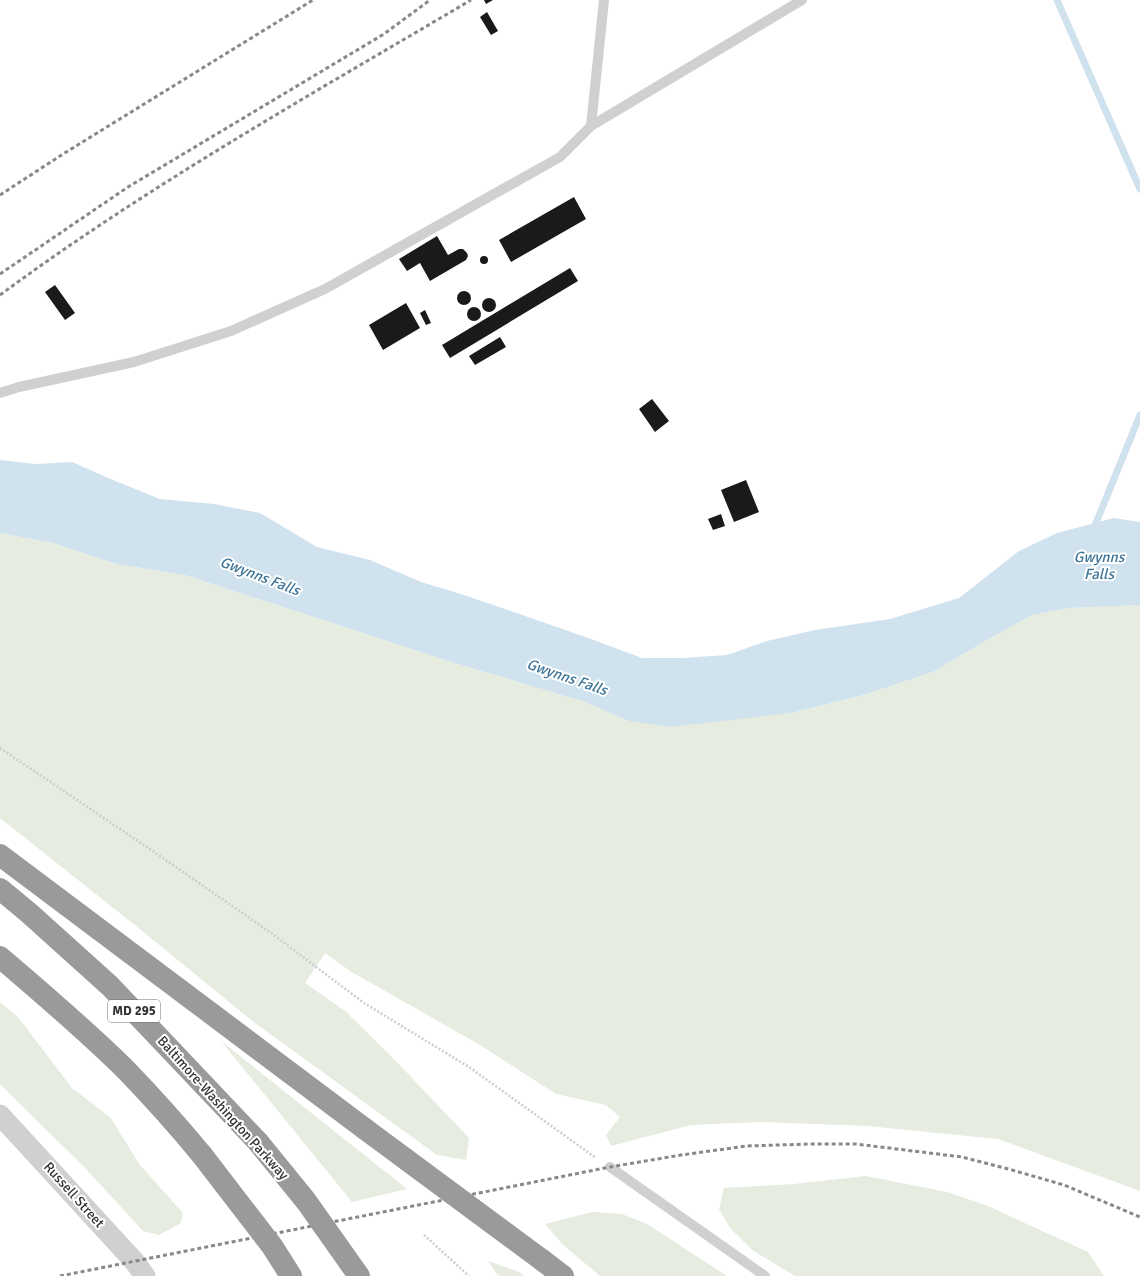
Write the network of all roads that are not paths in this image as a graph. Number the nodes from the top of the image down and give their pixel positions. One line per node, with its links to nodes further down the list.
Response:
1 (604, 0): 3 (lane)
2 (802, 0): 3 (lane)
3 (591, 126): 4 (lane)
4 (0, 393)
5 (0, 855): 10 (highway, bridge)
6 (0, 889): 13 (highway, Baltimore-Washington Parkway / MD 295, bridge)
7 (0, 957): 12 (highway, bridge)
8 (0, 1115): 11 (street, Russell Street)
9 (610, 1167): 16 (lane)
10 (542, 1260): 14 (highway); 15 (highway)
11 (145, 1276)
12 (291, 1276)
13 (359, 1276)
14 (557, 1276)
15 (563, 1276)
16 (765, 1276)

